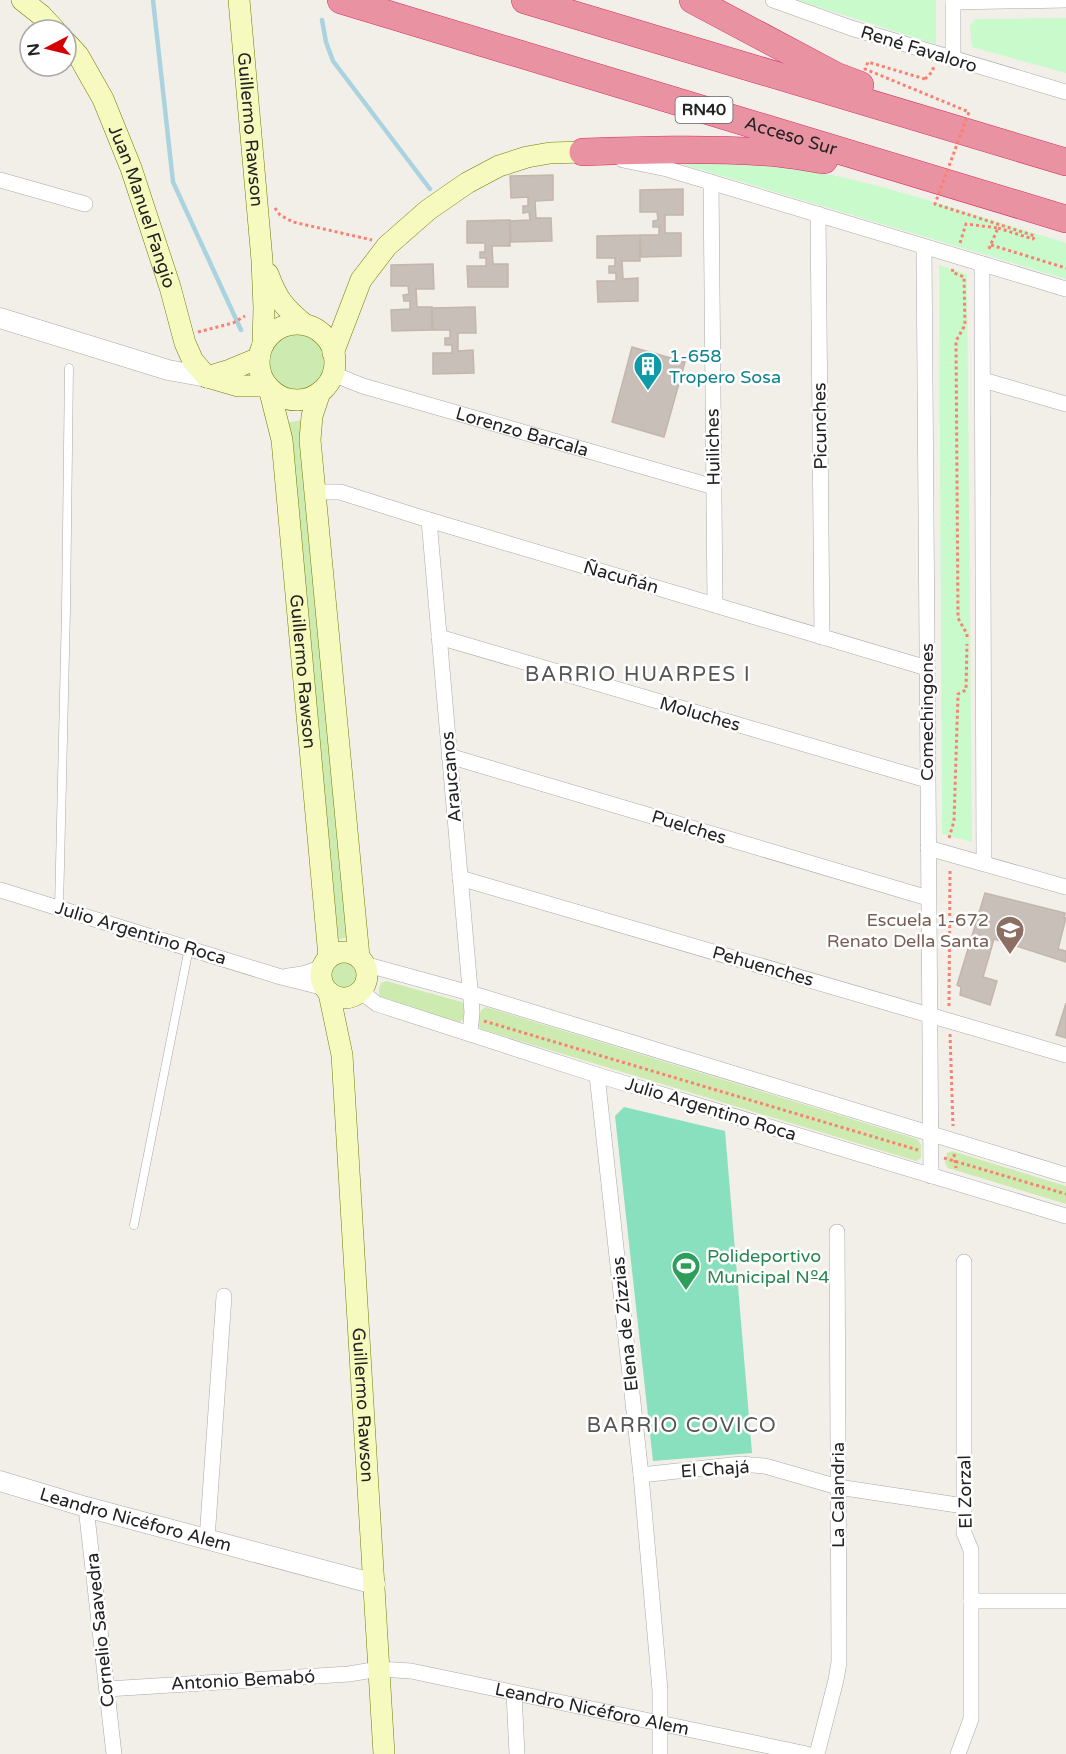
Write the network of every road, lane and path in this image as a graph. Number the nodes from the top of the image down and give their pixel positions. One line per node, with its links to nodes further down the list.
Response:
1 (22, 0): 9 (main road)
2 (341, 0): 22 (highway, Acceso Sur / RN40)
3 (525, 0): 16 (highway)
4 (693, 0): 15 (highway)
5 (773, 0): 11 (street, René Favaloro)
6 (1066, 0): 7 (street)
7 (953, 1): 11 (street)
8 (240, 10): 29 (main road, Guillermo Rawson)
9 (44, 18)
10 (78, 55): 40 (main road, Juan Manuel Fangio)
11 (953, 60): 13 (street, René Favaloro)
12 (925, 79): 23 (path, bridge)
13 (1066, 92)
14 (583, 152): 18 (street); 24 (highway); 26 (main road)
15 (1066, 154)
16 (1066, 162)
17 (0, 180): 19 (street)
18 (711, 182): 21 (street); 45 (street, Huiliches)
19 (85, 204)
20 (271, 204): 26 (path)
21 (818, 214): 27 (street); 50 (street, Picunches)
22 (1066, 219)
23 (998, 228): 25 (path); 28 (path)
24 (1066, 230)
25 (991, 244): 30 (path); 31 (path)
26 (387, 246): 38 (main road)
27 (924, 248): 28 (street); 51 (street, Comechingones)
28 (956, 257): 30 (street); 55 (path)
29 (262, 260): 36 (main road, Guillermo Rawson); 37 (main road, Guillermo Rawson)
30 (982, 264): 32 (street); 41 (street)
31 (1066, 268)
32 (1066, 289)
33 (244, 316): 35 (path)
34 (0, 318): 40 (street)
35 (233, 323)
36 (304, 324): 37 (main road); 38 (main road)
37 (261, 351): 40 (main road); 42 (main road)
38 (333, 363): 43 (main road); 45 (street, Lorenzo Barcala)
39 (69, 368): 61 (lane)
40 (207, 377): 42 (main road)
41 (982, 380): 44 (street); 56 (street)
42 (268, 387): 43 (main road); 64 (main road, Guillermo Rawson)
43 (320, 392): 46 (main road, Guillermo Rawson)
44 (1066, 404)
45 (714, 487): 48 (street, Huiliches)
46 (315, 492): 47 (street, Ñacuñán); 63 (main road, Guillermo Rawson)
47 (429, 520): 48 (street, Ñacuñán); 49 (street, Araucanos)
48 (715, 604): 50 (street, Ñacuñán)
49 (439, 637): 52 (street, Araucanos); 53 (street, Moluches)
50 (822, 637): 51 (street, Ñacuñán)
51 (927, 668): 53 (street, Comechingones)
52 (449, 756): 57 (street, Araucanos); 60 (street, Puelches)
53 (927, 780): 54 (street, Comechingones)
54 (928, 848): 55 (street); 60 (street, Comechingones)
55 (950, 854): 56 (street); 70 (path)
56 (984, 863): 58 (street)
57 (460, 878): 67 (street, Araucanos); 68 (street, Pehuenches)
58 (1066, 887)
59 (0, 890): 61 (street, Julio Argentino Roca)
60 (928, 898): 68 (street, Comechingones)
61 (59, 908): 62 (street, Julio Argentino Roca)
62 (189, 948): 65 (street, Julio Argentino Roca); 81 (lane)
63 (362, 960): 64 (main road); 66 (main road); 67 (street)
64 (326, 961): 65 (street, Julio Argentino Roca); 66 (main road)
65 (282, 977): 66 (street, Julio Argentino Roca)
66 (341, 992): 71 (street, Julio Argentino Roca); 91 (main road, Guillermo Rawson)
67 (470, 993): 69 (street, Araucanos); 74 (street)
68 (930, 1014): 70 (street, Pehuenches); 74 (street, Comechingones)
69 (471, 1017): 71 (street, Araucanos); 77 (path)
70 (949, 1020): 72 (street, Pehuenches); 75 (path)
71 (470, 1034): 73 (street, Julio Argentino Roca)
72 (1066, 1055)
73 (597, 1075): 77 (street, Julio Argentino Roca); 85 (street, Elena de Zizzias)
74 (932, 1133): 75 (street); 77 (street, Comechingones)
75 (953, 1140): 76 (path); 78 (street)
76 (955, 1161): 77 (path); 77 (path); 79 (path)
77 (931, 1165): 80 (street, Julio Argentino Roca)
78 (1066, 1175)
79 (1066, 1194)
80 (1066, 1215)
81 (134, 1225)
82 (837, 1232): 87 (street, La Calandria)
83 (964, 1262): 88 (street, El Zorzal)
84 (224, 1296): 90 (street)
85 (641, 1475): 87 (street, El Chajá); 97 (street, Elena de Zizzias)
86 (0, 1481): 89 (street, Leandro Nicéforo Alem)
87 (838, 1487): 88 (street, El Chajá); 103 (street, La Calandria)
88 (964, 1506): 92 (street, El Zorzal)
89 (86, 1507): 90 (street, Leandro Nicéforo Alem); 95 (street, Cornelio Saavedra)
90 (207, 1539): 91 (street, Leandro Nicéforo Alem)
91 (375, 1584): 94 (main road, Guillermo Rawson)
92 (971, 1601): 93 (street); 104 (street, El Zorzal)
93 (1066, 1601)
94 (379, 1670): 95 (street, Antonio Bemabó); 96 (street, Leandro Nicéforo Alem); 99 (main road, Guillermo Rawson)
95 (107, 1689): 98 (street, Cornelio Saavedra)
96 (514, 1693): 97 (street, Leandro Nicéforo Alem); 100 (street)
97 (659, 1724): 101 (street, Elena de Zizzias); 102 (street, Leandro Nicéforo Alem)
98 (114, 1754)
99 (384, 1754)
100 (517, 1754)
101 (660, 1754)
102 (807, 1754)
103 (816, 1754)
104 (958, 1754)

